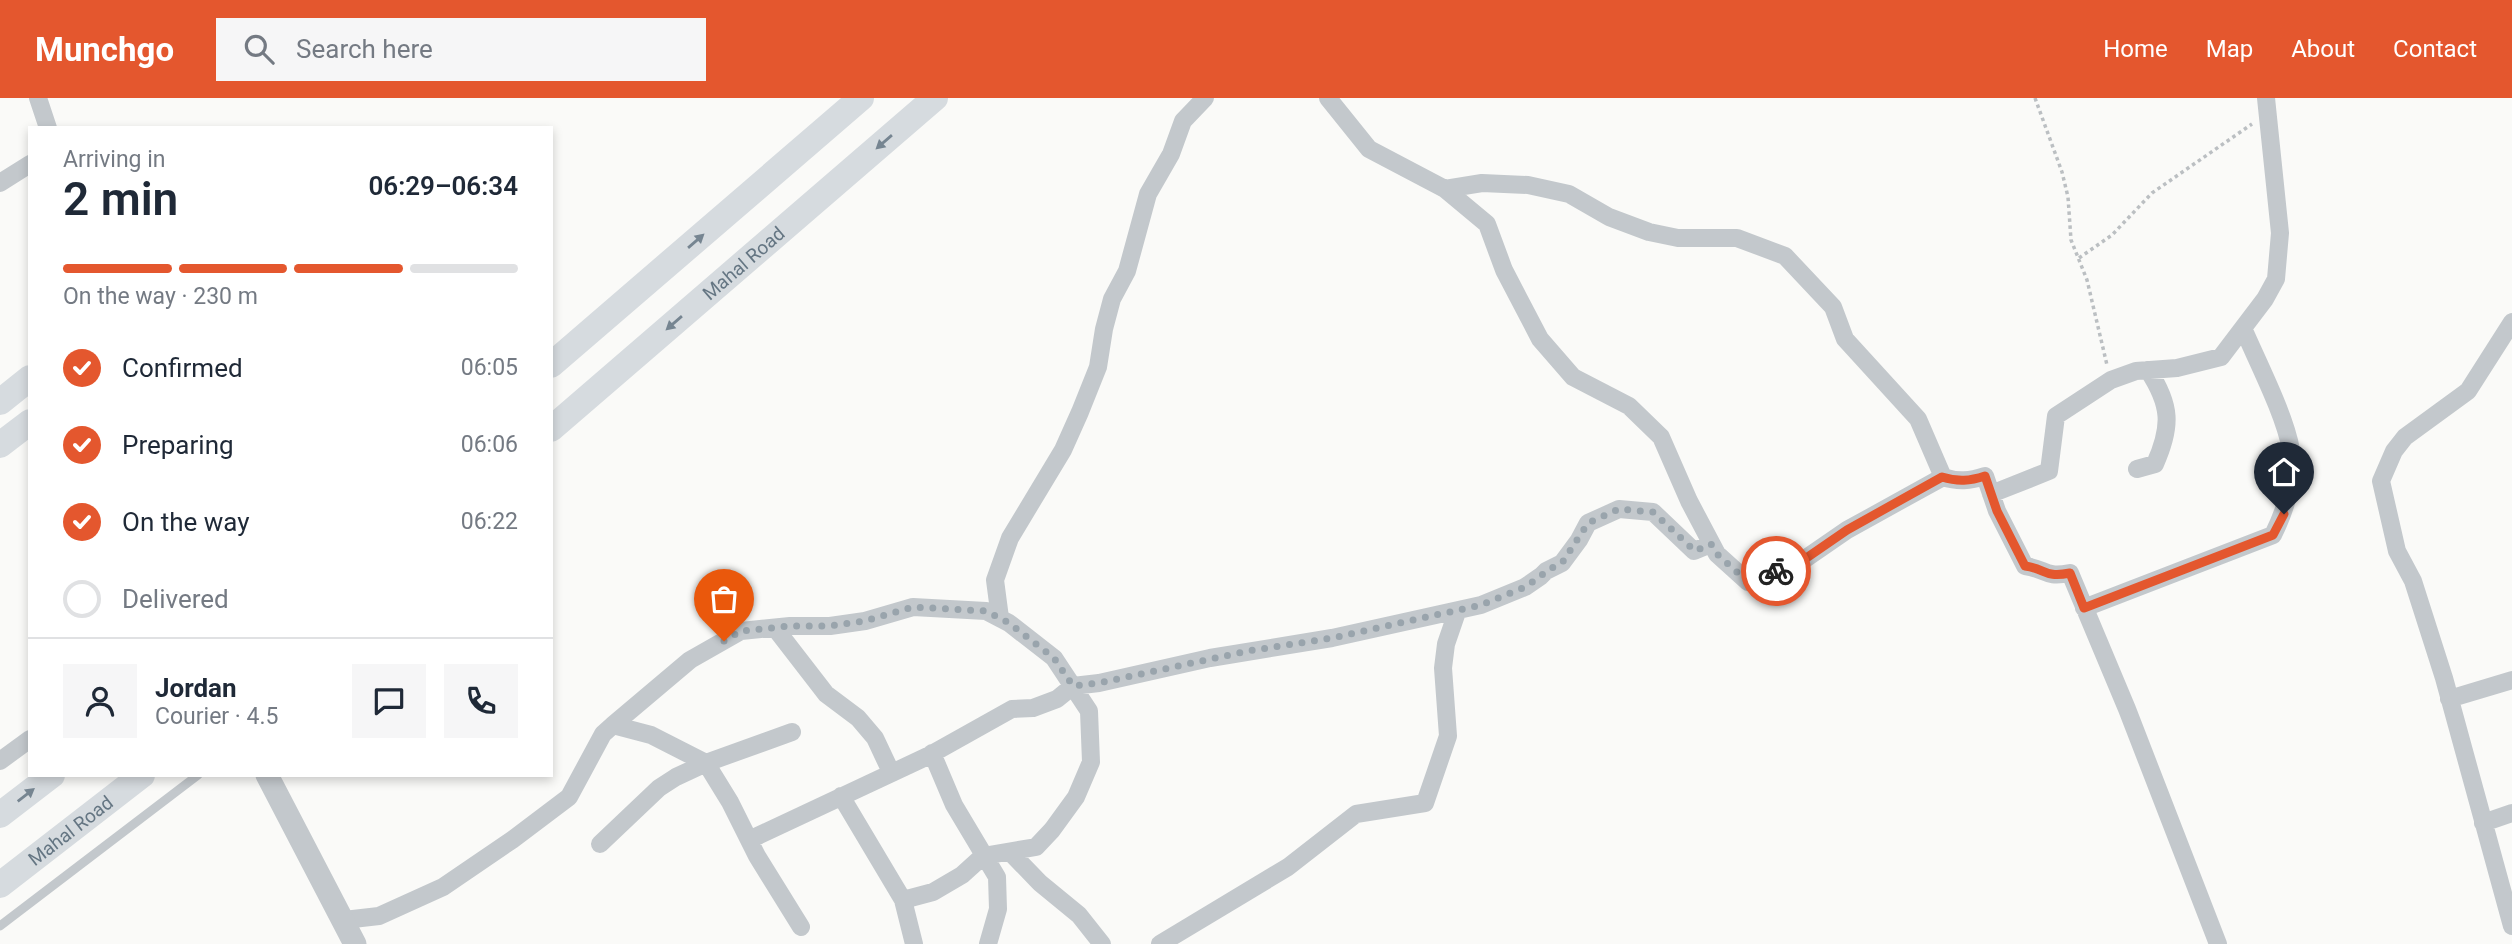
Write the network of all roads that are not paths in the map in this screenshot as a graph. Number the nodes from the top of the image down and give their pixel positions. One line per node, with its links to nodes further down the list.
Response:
1 (38, 98): 7 (street)
2 (861, 98): 13 (main road, one-way to 2)
3 (935, 98): 18 (main road, Mahal Road, one-way to 18)
4 (1205, 98): 26 (street)
5 (1328, 98): 10 (street)
6 (2267, 106): 12 (street)
7 (47, 126)
8 (28, 165): 9 (street)
9 (0, 183)
10 (1445, 189): 21 (street); 23 (street)
11 (2512, 322): 30 (street)
12 (2243, 328): 14 (street); 24 (street)
13 (553, 363)
14 (2148, 370): 20 (street); 22 (street)
15 (28, 380): 16 (main road)
16 (0, 402)
17 (28, 424): 19 (main road)
18 (553, 427)
19 (0, 445)
20 (2137, 469)
21 (1942, 477): 22 (street); 23 (street)
22 (1991, 495): 24 (street)
23 (1711, 544): 25 (street)
24 (2084, 608): 60 (street)
25 (1457, 612): 29 (street); 59 (street)
26 (1000, 618): 27 (street); 29 (street)
27 (775, 628): 31 (street); 37 (street)
28 (2512, 681): 30 (street)
29 (1073, 686): 34 (street); 48 (street)
30 (2449, 699): 45 (street)
31 (613, 725): 36 (street); 55 (street)
32 (792, 732): 36 (street)
33 (28, 740): 35 (street)
34 (932, 753): 37 (street); 49 (street)
35 (0, 761)
36 (706, 763): 46 (street); 47 (street)
37 (891, 772): 42 (street)
38 (49, 777): 44 (main road, one-way to 38)
39 (139, 777): 50 (main road, Mahal Road)
40 (195, 777): 52 (lane)
41 (268, 777): 55 (street)
42 (841, 796): 46 (street); 51 (street)
43 (2512, 813): 45 (street)
44 (0, 815)
45 (2483, 823): 53 (street)
46 (749, 840): 54 (street)
47 (600, 844)
48 (1011, 853): 49 (street); 58 (street)
49 (983, 856): 51 (street); 57 (street)
50 (0, 886)
51 (903, 900): 56 (street)
52 (0, 926)
53 (2512, 926)
54 (801, 927)
55 (348, 936)
56 (915, 944)
57 (988, 944)
58 (1102, 944)
59 (1160, 944)
60 (2218, 944)

